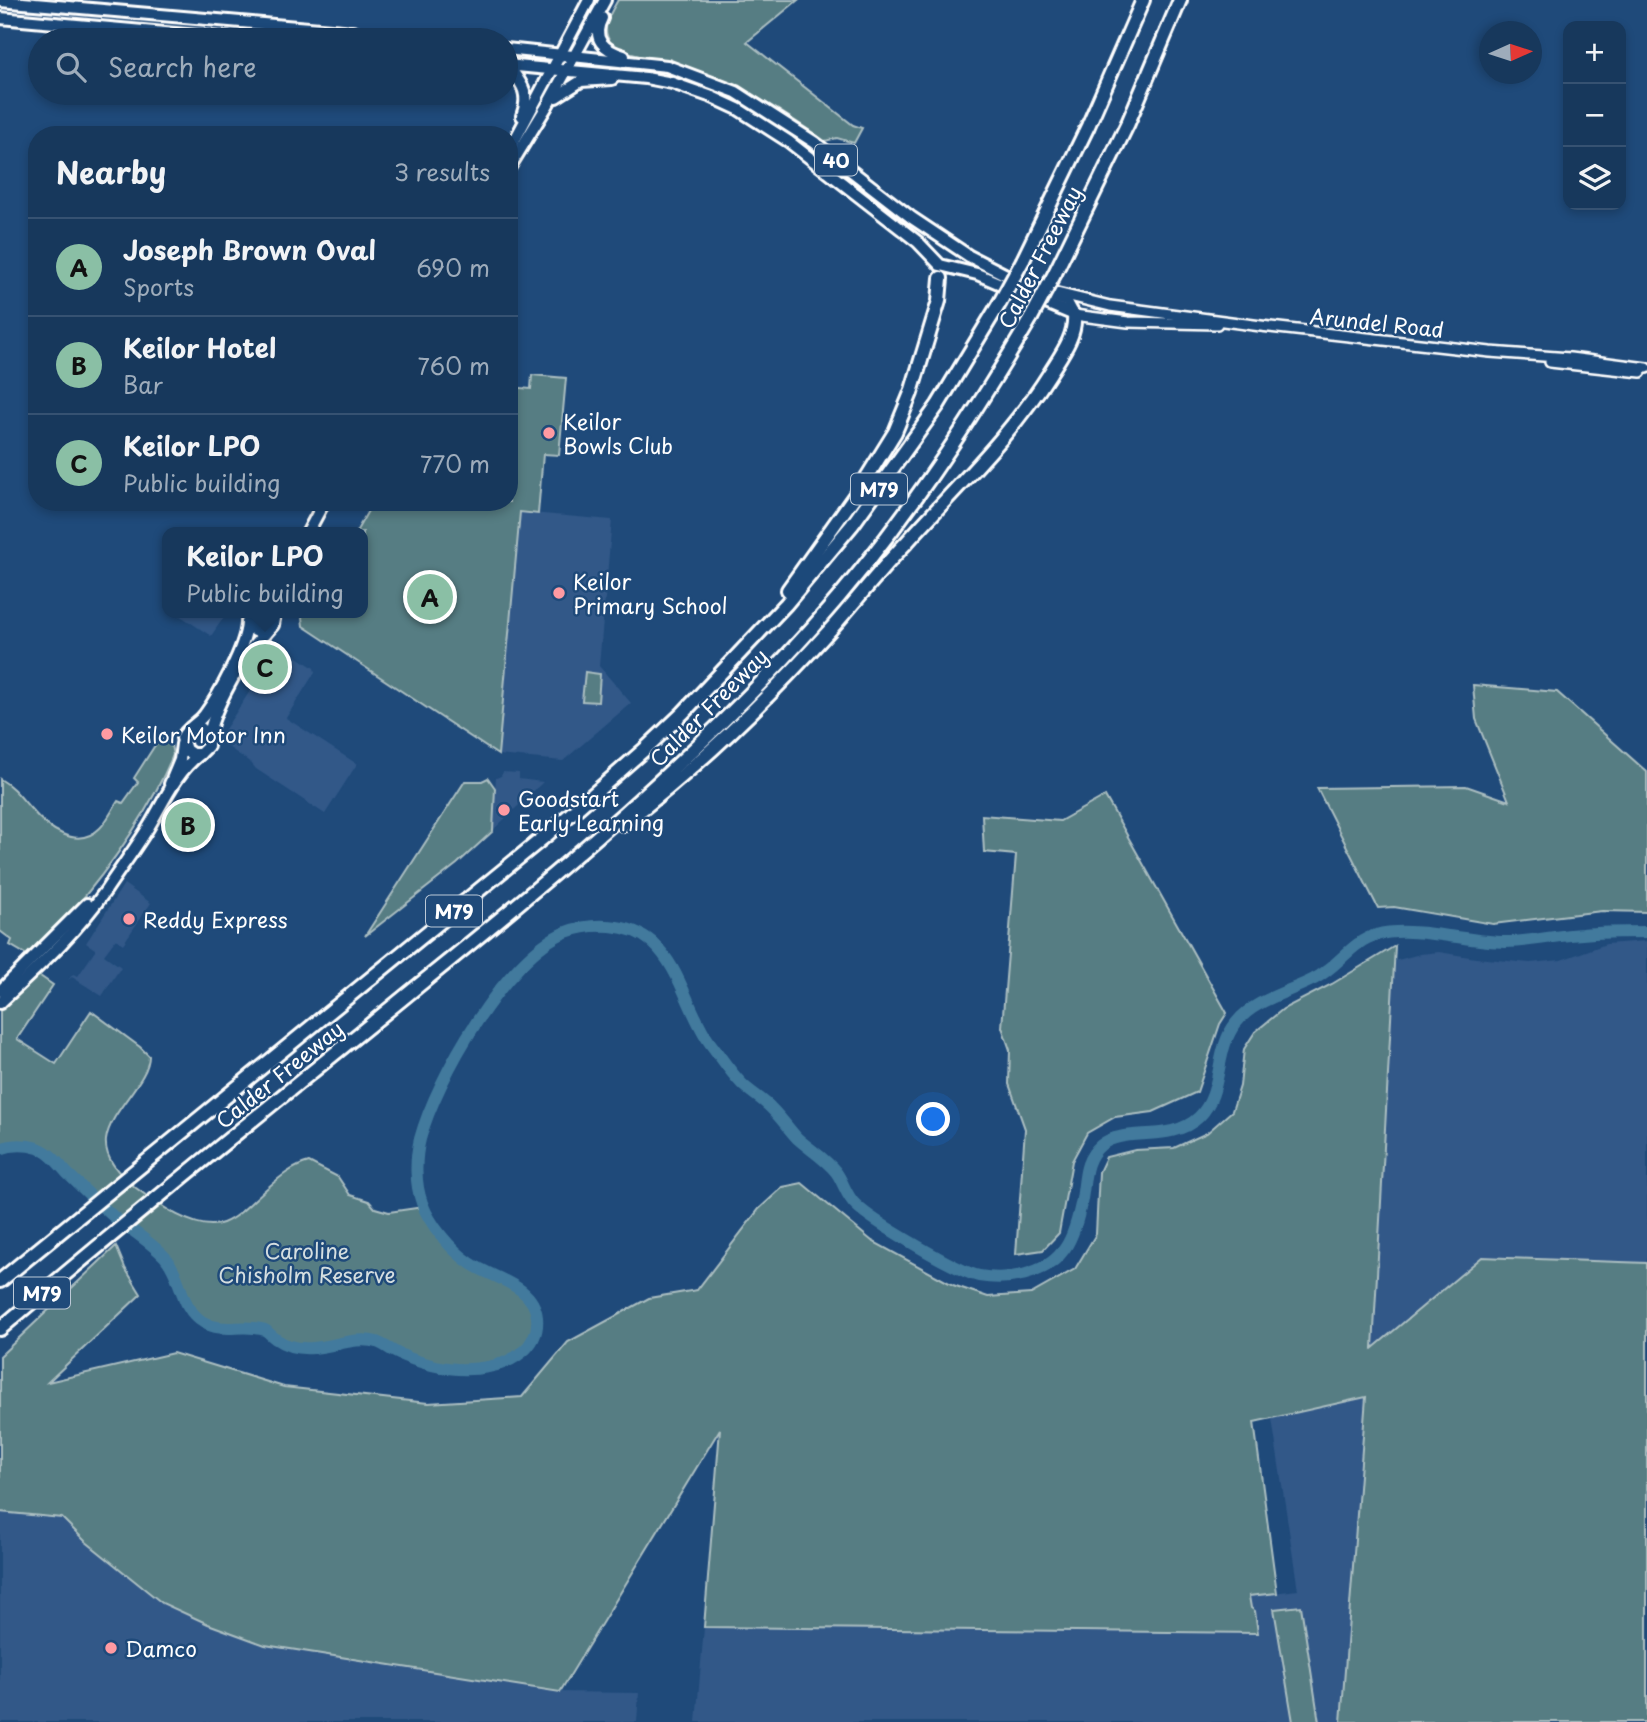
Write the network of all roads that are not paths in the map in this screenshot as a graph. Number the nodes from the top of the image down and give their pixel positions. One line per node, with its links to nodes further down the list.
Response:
1 (589, 0): 13 (main road)
2 (605, 0): 14 (main road)
3 (611, 0): 15 (main road)
4 (1143, 0): 36 (highway, Calder Freeway / M79, bridge)
5 (1180, 0): 42 (highway, Calder Freeway / M79, bridge)
6 (0, 1): 7 (main road)
7 (163, 16): 10 (main road); 11 (main road)
8 (0, 18): 9 (main road)
9 (107, 28)
10 (162, 28)
11 (307, 28)
12 (518, 50): 13 (main road, 40)
13 (561, 54): 14 (main road, 40); 17 (main road)
14 (576, 55): 15 (main road, 40); 18 (main road)
15 (653, 64): 25 (main road, 40)
16 (518, 66): 17 (main road, 40)
17 (553, 69): 18 (main road, 40); 23 (main road)
18 (568, 69): 20 (main road, 40); 21 (main road)
19 (518, 78): 22 (main road)
20 (646, 78): 21 (main road); 27 (main road, 40)
21 (547, 106): 24 (main road)
22 (518, 127)
23 (518, 134)
24 (518, 153)
25 (953, 246): 26 (main road); 27 (main road)
26 (990, 267): 28 (main road); 29 (street, Arundel Road)
27 (940, 272): 28 (main road); 36 (highway)
28 (1074, 315): 29 (street, Arundel Road); 42 (highway)
29 (1261, 326): 30 (street, Arundel Road)
30 (1647, 371)
31 (319, 511): 32 (main road)
32 (311, 527)
33 (248, 618): 35 (main road); 37 (main road)
34 (274, 618): 35 (main road)
35 (265, 634): 38 (main road)
36 (738, 657): 46 (highway, Calder Freeway / M79)
37 (191, 728): 38 (main road); 39 (main road)
38 (209, 738): 40 (main road)
39 (182, 744): 40 (main road); 41 (main road)
40 (200, 754): 41 (main road)
41 (166, 796): 43 (main road)
42 (564, 867): 47 (highway, Calder Freeway / M79)
43 (33, 965): 44 (main road); 45 (main road)
44 (0, 992)
45 (0, 1003)
46 (0, 1281)
47 (0, 1329)

